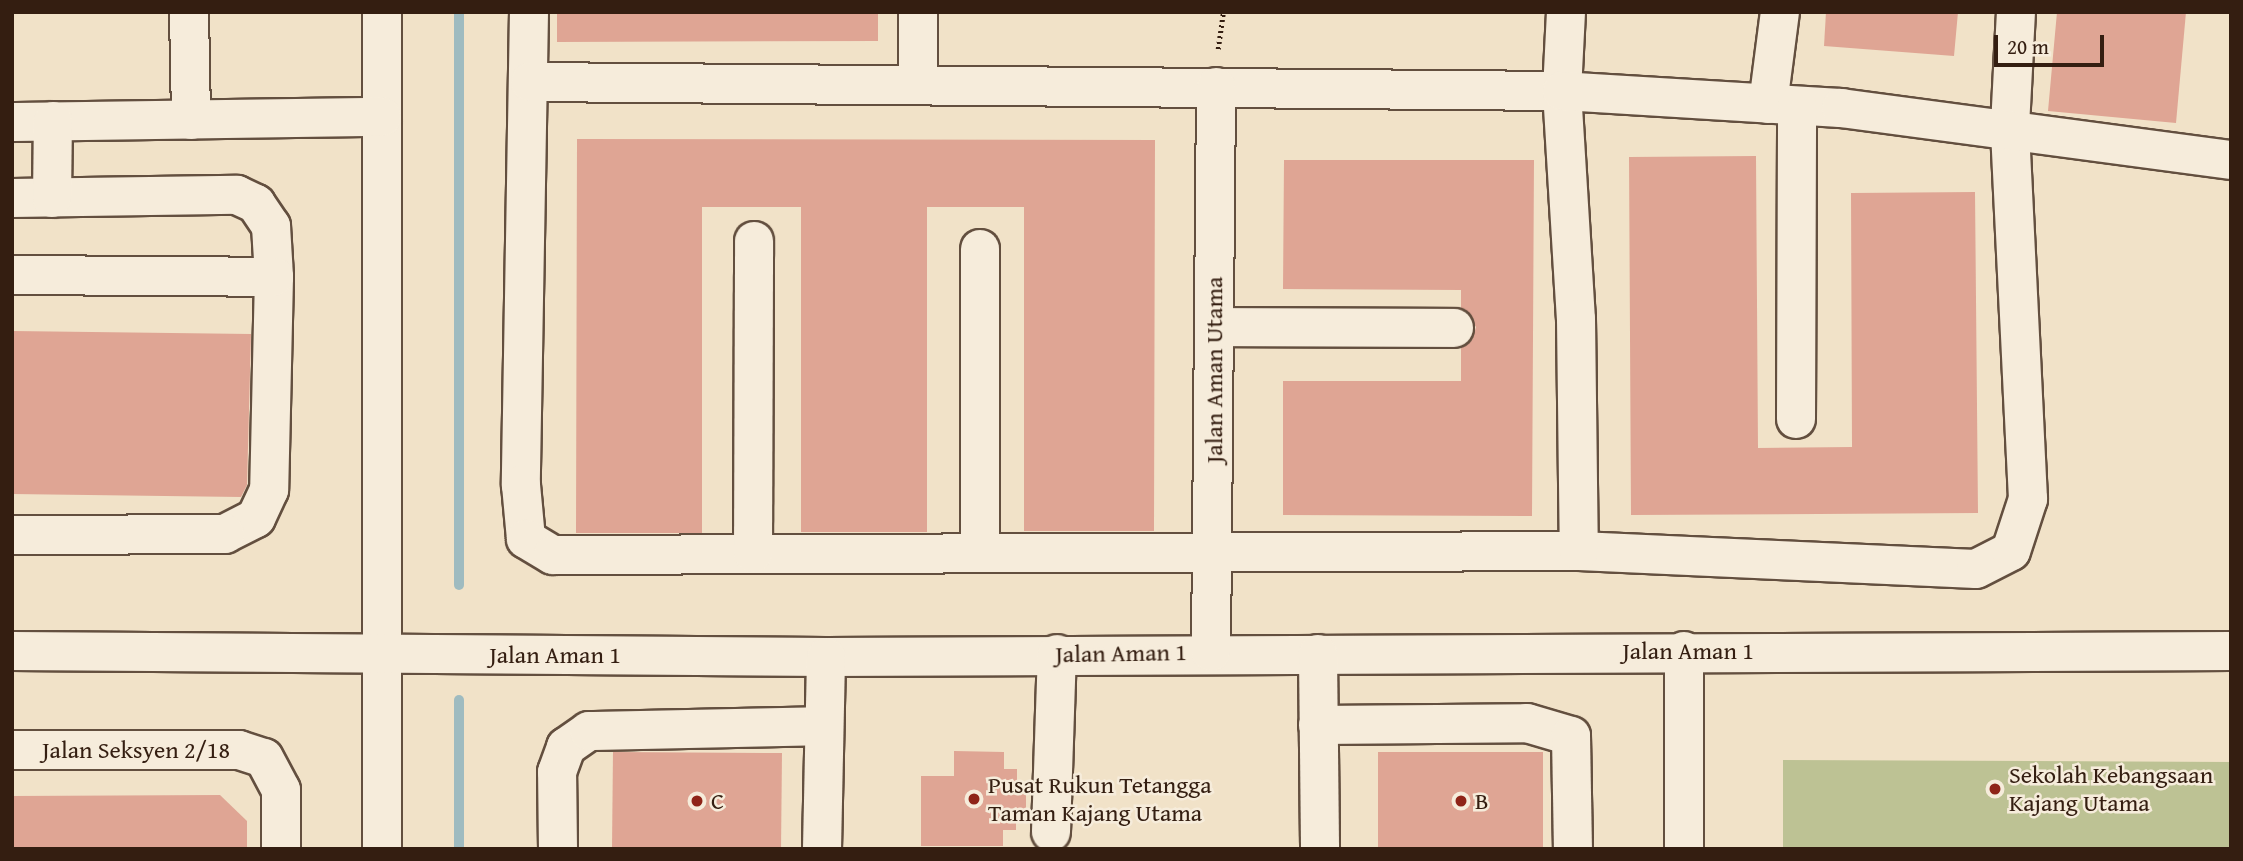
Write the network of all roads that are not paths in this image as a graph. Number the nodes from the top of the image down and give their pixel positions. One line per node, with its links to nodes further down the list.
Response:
1 (189, 12): 14 (street)
2 (382, 12): 13 (street)
3 (529, 12): 8 (street)
4 (918, 12): 9 (street)
5 (1566, 12): 11 (street)
6 (1780, 12): 12 (street)
7 (2016, 12): 17 (street)
8 (530, 82): 9 (street); 32 (street)
9 (918, 83): 10 (street)
10 (1216, 87): 11 (street); 25 (street, Jalan Aman Utama)
11 (1562, 91): 12 (street); 31 (street)
12 (1783, 105): 17 (street); 27 (street)
13 (382, 117): 14 (street); 37 (street)
14 (191, 120): 15 (street)
15 (53, 121): 16 (street); 20 (street)
16 (12, 122)
17 (2010, 126): 18 (street); 31 (street)
18 (2231, 160)
19 (12, 198): 20 (street)
20 (52, 198): 24 (street)
21 (754, 241): 32 (street)
22 (980, 249): 30 (street)
23 (12, 275): 24 (street)
24 (274, 277): 28 (street)
25 (1214, 327): 26 (street); 29 (street, Jalan Aman Utama)
26 (1454, 328)
27 (1796, 419)
28 (12, 535)
29 (1212, 549): 30 (street); 31 (street); 36 (street, Jalan Aman Utama)
30 (980, 551): 32 (street)
31 (1579, 551)
32 (752, 553)
33 (12, 651): 37 (street, Jalan Aman 1)
34 (1684, 651): 35 (street, Jalan Aman 1); 39 (street, Jalan Aman 1); 51 (street)
35 (2231, 651)
36 (1211, 652): 38 (street, Jalan Aman 1); 39 (street, Jalan Aman 1)
37 (383, 653): 40 (street, Jalan Aman 1); 46 (street)
38 (1057, 654): 40 (street, Jalan Aman 1); 44 (street)
39 (1318, 654): 41 (street)
40 (827, 657): 42 (street)
41 (1318, 725): 49 (street); 50 (street)
42 (823, 726): 47 (street); 48 (street)
43 (12, 750): 45 (street, Jalan Seksyen 2/18)
44 (1051, 832)
45 (281, 849)
46 (382, 849)
47 (558, 849)
48 (821, 849)
49 (1320, 849)
50 (1573, 849)
51 (1684, 849)

